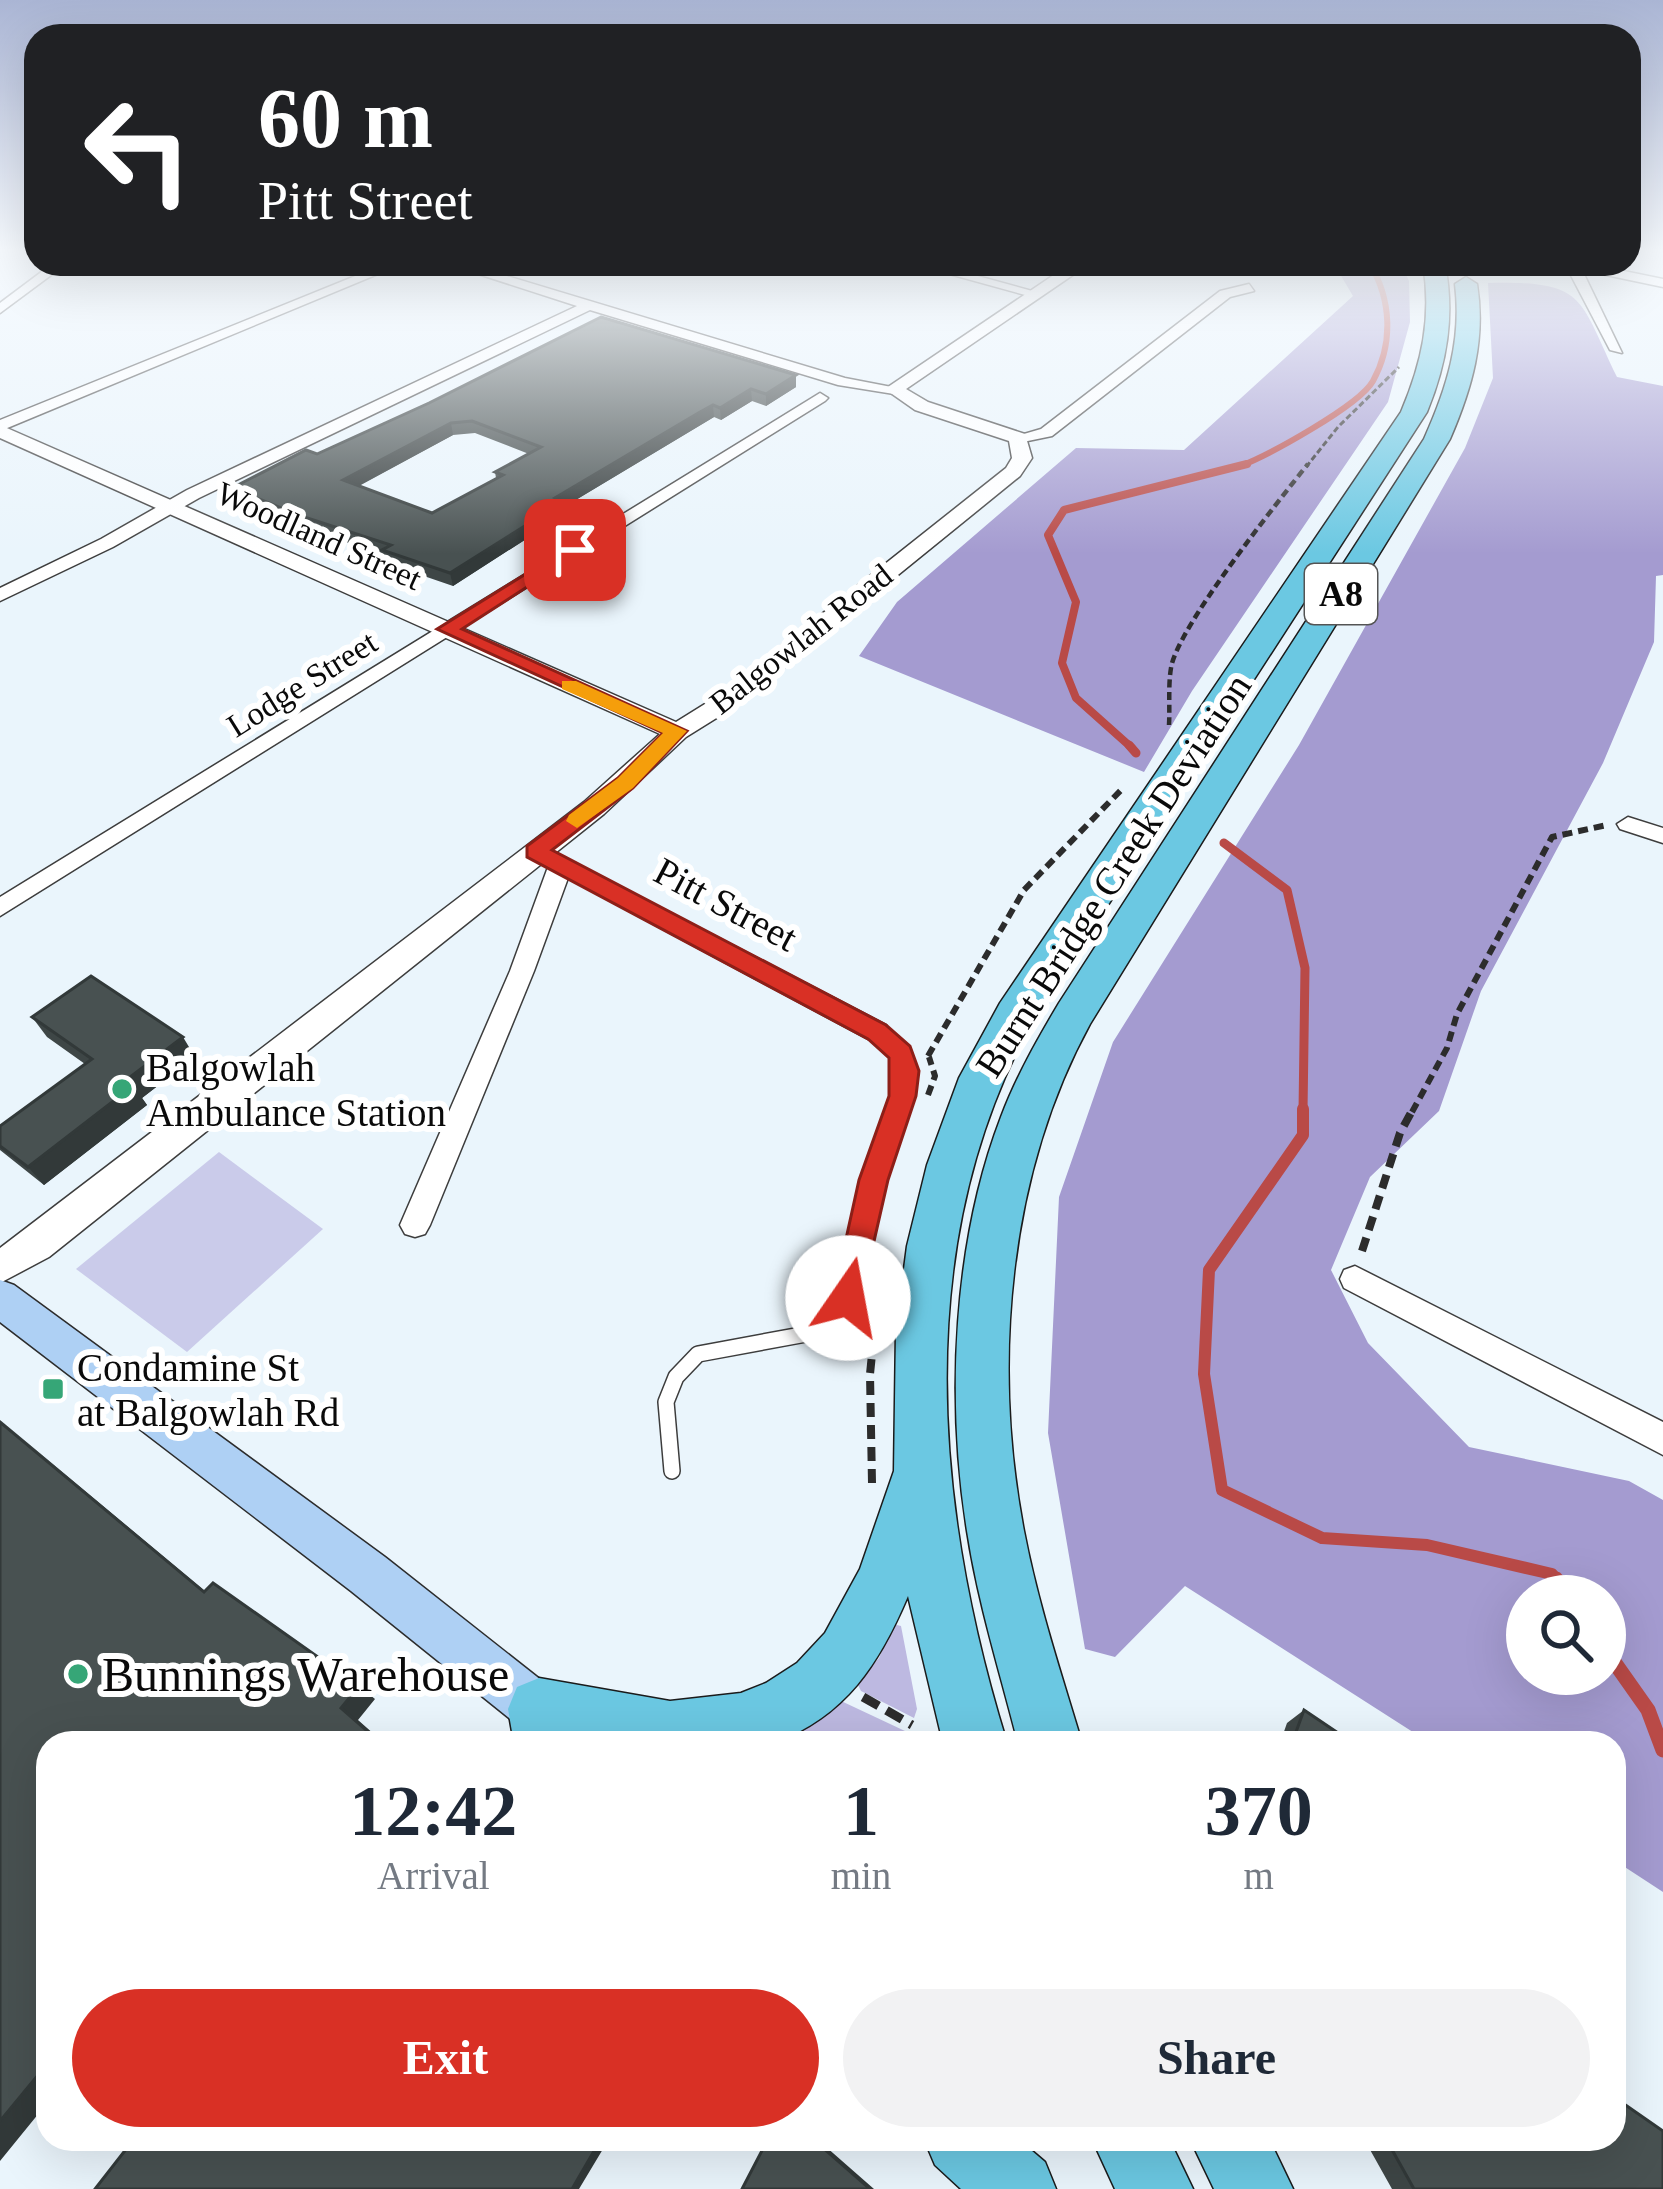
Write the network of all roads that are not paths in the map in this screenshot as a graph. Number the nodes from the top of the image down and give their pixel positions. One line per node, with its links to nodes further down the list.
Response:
1 (192, 349): 10 (street)
2 (503, 349): 12 (street)
3 (737, 349): 8 (street)
4 (954, 349): 8 (street)
5 (1154, 349): 11 (street)
6 (1435, 349): 26 (highway, Burnt Bridge Creek Deviation / A8)
7 (1467, 349): 31 (highway, Burnt Bridge Creek Deviation / A8)
8 (894, 389): 11 (street)
9 (820, 398): 14 (street, Lodge Street)
10 (0, 429): 12 (street, Woodland Street)
11 (1018, 438): 15 (street, Balgowlah Road)
12 (176, 509): 13 (street); 14 (street, Woodland Street)
13 (0, 595)
14 (447, 629): 15 (street, Woodland Street); 19 (street, Lodge Street)
15 (677, 731): 18 (street, Balgowlah Road)
16 (1628, 824): 17 (street)
17 (1663, 836)
18 (548, 858): 20 (street, Pitt Street); 21 (street); 22 (street, Balgowlah Road)
19 (0, 908)
20 (877, 1032): 27 (lane)
21 (415, 1225)
22 (0, 1267)
23 (1355, 1279): 25 (street)
24 (0, 1298): 28 (main road)
25 (1663, 1439)
26 (922, 1466): 29 (highway); 30 (highway, Burnt Bridge Creek Deviation / A8)
27 (672, 1471)
28 (554, 1731)
29 (695, 1731)
30 (972, 1731)
31 (1047, 1731)
32 (1135, 2151): 34 (highway)
33 (1234, 2151): 35 (highway)
34 (1155, 2189)
35 (1255, 2189)

